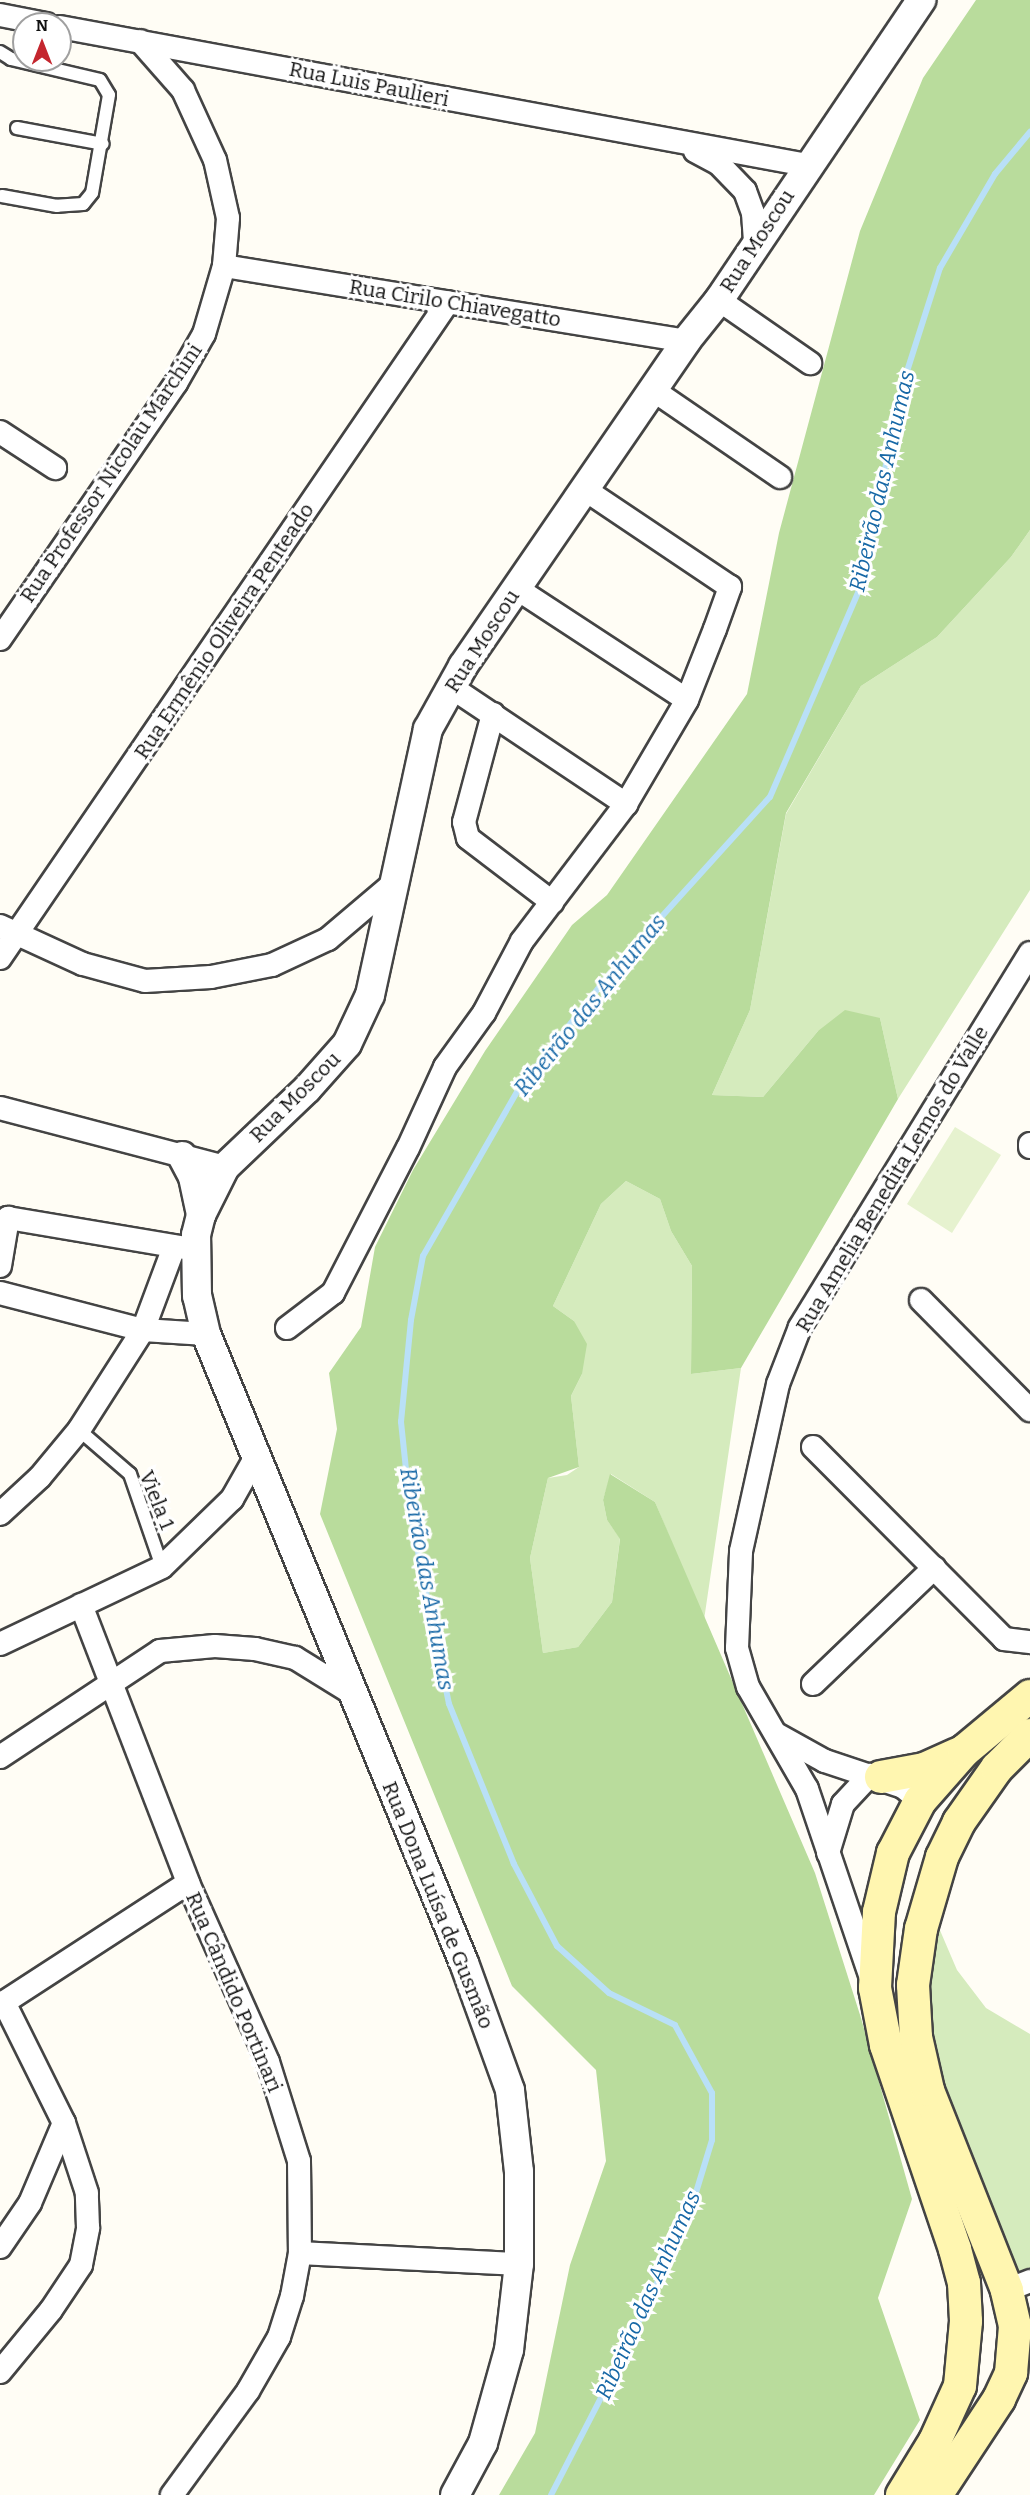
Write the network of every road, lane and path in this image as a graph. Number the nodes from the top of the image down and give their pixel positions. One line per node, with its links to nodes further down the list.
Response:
1 (921, 0): 8 (street, Rua Moscou)
2 (72, 29): 3 (street, Rua Luis Paulieri)
3 (140, 41): 6 (street, Rua Luis Paulieri); 11 (street, Rua Professor Nicolau Marchini)
4 (0, 52): 7 (lane)
5 (16, 128): 7 (lane)
6 (678, 141): 8 (street, Rua Luis Paulieri); 10 (street, Rua Luis Paulieri)
7 (103, 144): 9 (lane)
8 (807, 165): 10 (street, Rua Moscou)
9 (2, 196)
10 (755, 245): 12 (street, Rua Moscou)
11 (224, 266): 13 (street, Rua Cirilo Chiavegatto); 22 (street, Rua Professor Nicolau Marchini)
12 (719, 300): 14 (street, Rua Moscou); 15 (street)
13 (448, 302): 14 (street, Rua Cirilo Chiavegatto); 29 (street, Rua Ermênio Oliveira Penteado)
14 (686, 341): 16 (street, Rua Moscou)
15 (810, 363)
16 (653, 390): 19 (street); 20 (street, Rua Moscou)
17 (0, 432): 18 (street)
18 (55, 468)
19 (780, 477)
20 (584, 489): 21 (street, Rua Moscou); 24 (street)
21 (516, 588): 23 (street, Rua Moscou); 24 (street)
22 (0, 639)
23 (451, 687): 25 (street); 27 (street, Rua Moscou)
24 (687, 700): 26 (street)
25 (493, 714): 26 (street); 28 (street)
26 (626, 804): 28 (street)
27 (394, 883): 29 (street); 34 (street, Rua Moscou)
28 (552, 902): 39 (street)
29 (9, 929): 31 (street, Rua Ermênio Oliveira Penteado)
30 (1030, 954): 56 (street, Rua Amelia Benedita Lemos do Valle)
31 (0, 958)
32 (0, 1108): 33 (street)
33 (182, 1156): 34 (street); 35 (street)
34 (225, 1167): 35 (street, Rua Moscou)
35 (201, 1215): 41 (street, Rua Moscou)
36 (0, 1266): 40 (street)
37 (0, 1293): 40 (street)
38 (921, 1300): 42 (street)
39 (287, 1328)
40 (143, 1330): 41 (street); 43 (street)
41 (206, 1334): 45 (street, Rua Dona Luísa de Gusmão)
42 (1030, 1410)
43 (79, 1430): 46 (street); 47 (lane, Viela 1)
44 (813, 1447): 48 (street)
45 (258, 1453): 47 (street); 54 (street, Rua Dona Luísa de Gusmão)
46 (0, 1514)
47 (162, 1567): 49 (street)
48 (934, 1568): 50 (street); 53 (street)
49 (81, 1605): 51 (street); 52 (street, Rua Cândido Portinari)
50 (1030, 1642)
51 (0, 1644)
52 (110, 1684): 54 (street); 59 (street); 64 (street, Rua Cândido Portinari)
53 (813, 1684)
54 (350, 1692): 70 (street, Rua Dona Luísa de Gusmão)
55 (1030, 1696): 58 (main road)
56 (768, 1728): 60 (street); 62 (street, Rua Amelia Benedita Lemos do Valle)
57 (1030, 1735): 63 (main road)
58 (964, 1751): 60 (main road); 61 (main road)
59 (0, 1757)
60 (875, 1776): 61 (street); 62 (street)
61 (920, 1801): 63 (main road); 65 (main road)
62 (828, 1854): 65 (street, Rua Amelia Benedita Lemos do Valle)
63 (942, 1857): 71 (main road)
64 (188, 1883): 66 (street, Rua Cândido Portinari); 69 (street, Rua Cândido Portinari)
65 (875, 1988): 72 (main road)
66 (2, 2003): 67 (street)
67 (64, 2123): 68 (street); 74 (street)
68 (0, 2247)
69 (300, 2253): 70 (street); 75 (street, Rua Cândido Portinari)
70 (519, 2264): 76 (street, Rua Dona Luísa de Gusmão)
71 (1018, 2286): 73 (main road)
72 (966, 2321): 73 (main road); 77 (main road)
73 (1023, 2345): 78 (main road)
74 (0, 2372)
75 (172, 2495)
76 (455, 2495)
77 (902, 2495)
78 (936, 2495)

